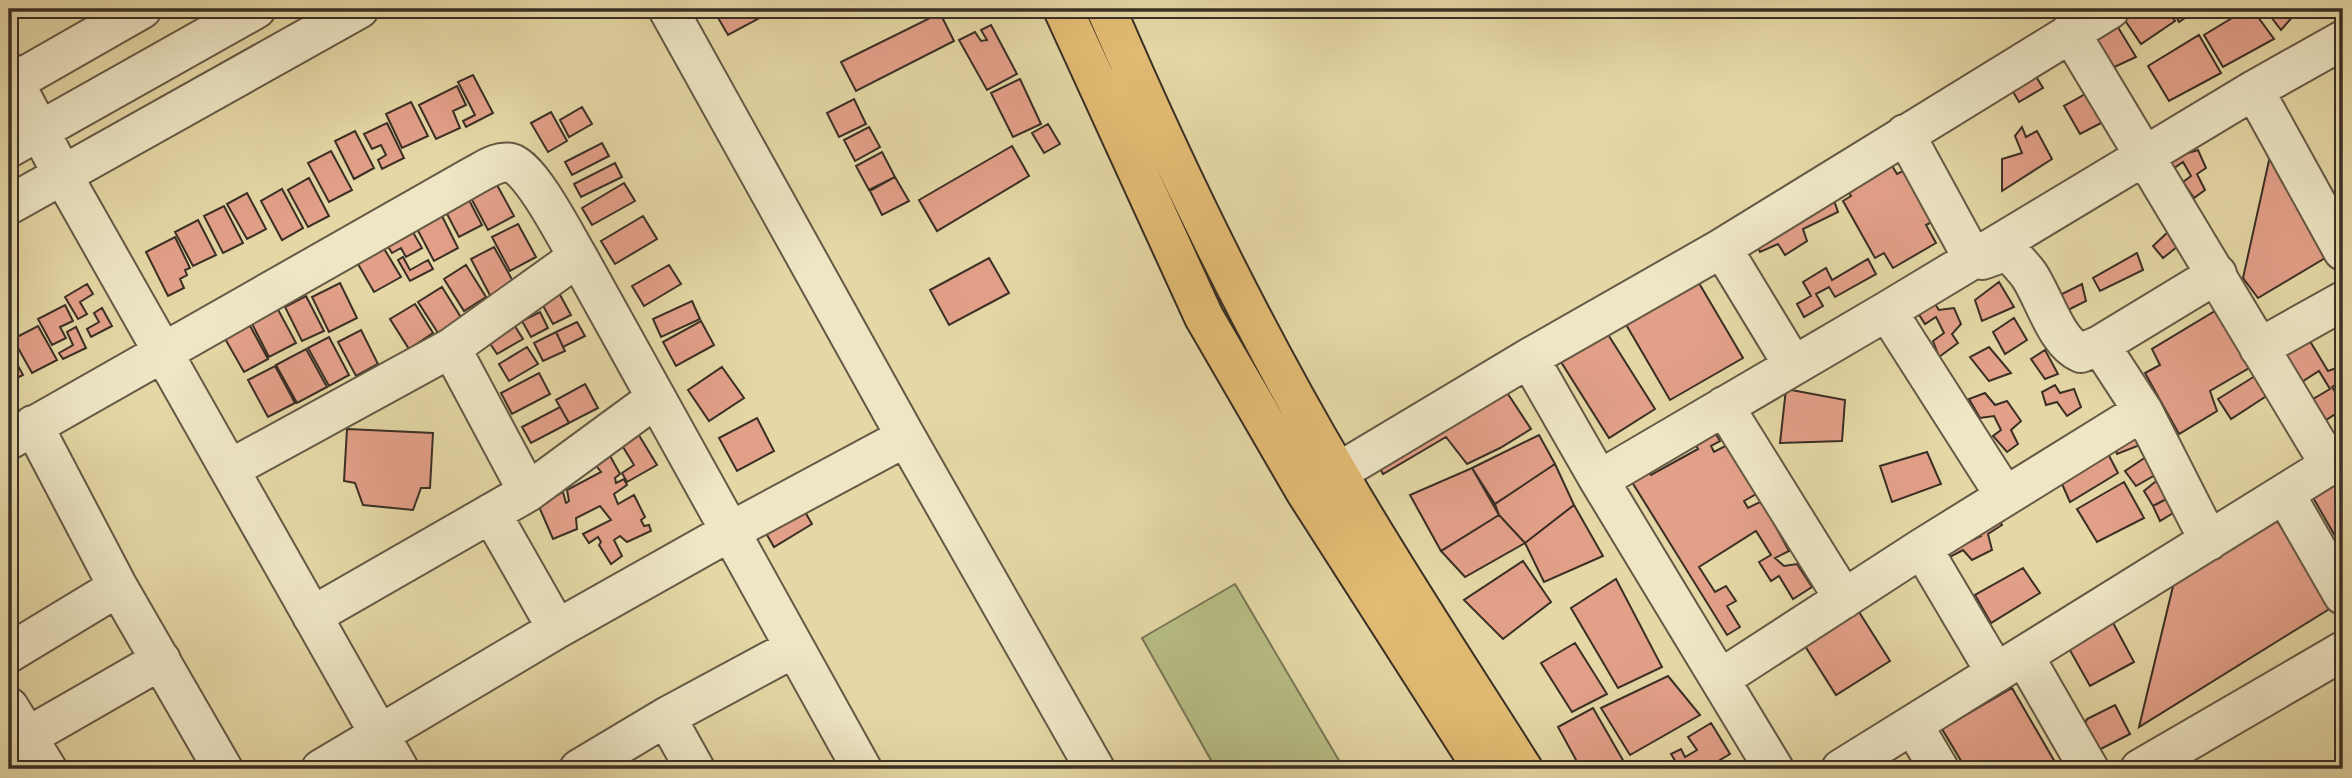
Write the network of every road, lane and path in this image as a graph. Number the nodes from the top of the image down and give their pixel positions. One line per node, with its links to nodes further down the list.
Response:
1 (142, 9): 10 (street)
2 (256, 9): 13 (street)
3 (359, 9): 15 (street)
4 (668, 9): 34 (street)
5 (1063, 9): 69 (main road)
6 (1106, 9): 37 (main road)
7 (2110, 9): 8 (street)
8 (2070, 32): 12 (street); 14 (street)
9 (2343, 40): 11 (street)
10 (11, 80): 13 (street)
11 (2254, 90): 14 (street); 18 (street)
12 (1905, 134): 17 (street); 20 (street)
13 (24, 139): 15 (street)
14 (2146, 156): 20 (street); 21 (street)
15 (62, 174): 16 (street); 27 (street)
16 (9, 205)
17 (1722, 248): 28 (street); 29 (street)
18 (2343, 251)
19 (578, 257): 25 (street); 27 (street); 30 (street)
20 (1975, 258): 23 (street); 24 (street)
21 (2217, 274): 24 (street); 26 (street)
22 (2343, 302): 26 (street)
23 (1887, 311): 29 (street); 41 (street)
24 (2100, 345): 32 (street)
25 (450, 348): 36 (street); 39 (street)
26 (2259, 348): 35 (street)
27 (163, 353): 33 (street); 36 (street)
28 (1529, 358): 37 (street); 38 (street)
29 (1793, 365): 31 (street)
30 (656, 398): 39 (street); 43 (street)
31 (1724, 406): 38 (street); 48 (street)
32 (2143, 411): 41 (street); 44 (street)
33 (21, 432): 46 (street)
34 (906, 438): 43 (street); 68 (street)
35 (2337, 461): 40 (street)
36 (230, 469): 49 (street)
37 (1337, 472): 70 (main road)
38 (1599, 480): 56 (street)
39 (528, 492): 42 (street)
40 (2285, 494): 44 (street); 47 (street)
41 (2006, 496): 45 (street)
42 (491, 513): 49 (street); 50 (street)
43 (731, 531): 50 (street); 51 (street)
44 (2209, 541): 55 (street)
45 (1922, 548): 48 (street); 55 (street)
46 (118, 587): 53 (street); 54 (street)
47 (2343, 595)
48 (1844, 599): 56 (street)
49 (312, 615): 60 (street)
50 (557, 629): 60 (street)
51 (794, 648): 57 (street); 67 (street)
52 (2343, 651): 75 (street)
53 (9, 653)
54 (161, 660): 58 (street); 62 (street)
55 (2010, 665): 59 (street); 74 (street)
56 (1720, 679): 71 (street)
57 (666, 716): 65 (street); 66 (street)
58 (18, 722): 61 (street)
59 (1913, 725): 72 (street); 73 (street)
60 (380, 735): 63 (street); 64 (street)
61 (47, 769)
62 (223, 769)
63 (321, 769)
64 (399, 769)
65 (579, 769)
66 (695, 769)
67 (862, 769)
68 (1095, 769)
69 (1483, 769)
70 (1523, 769)
71 (1774, 769)
72 (1841, 769)
73 (1939, 769)
74 (2089, 769)
75 (2140, 769)

